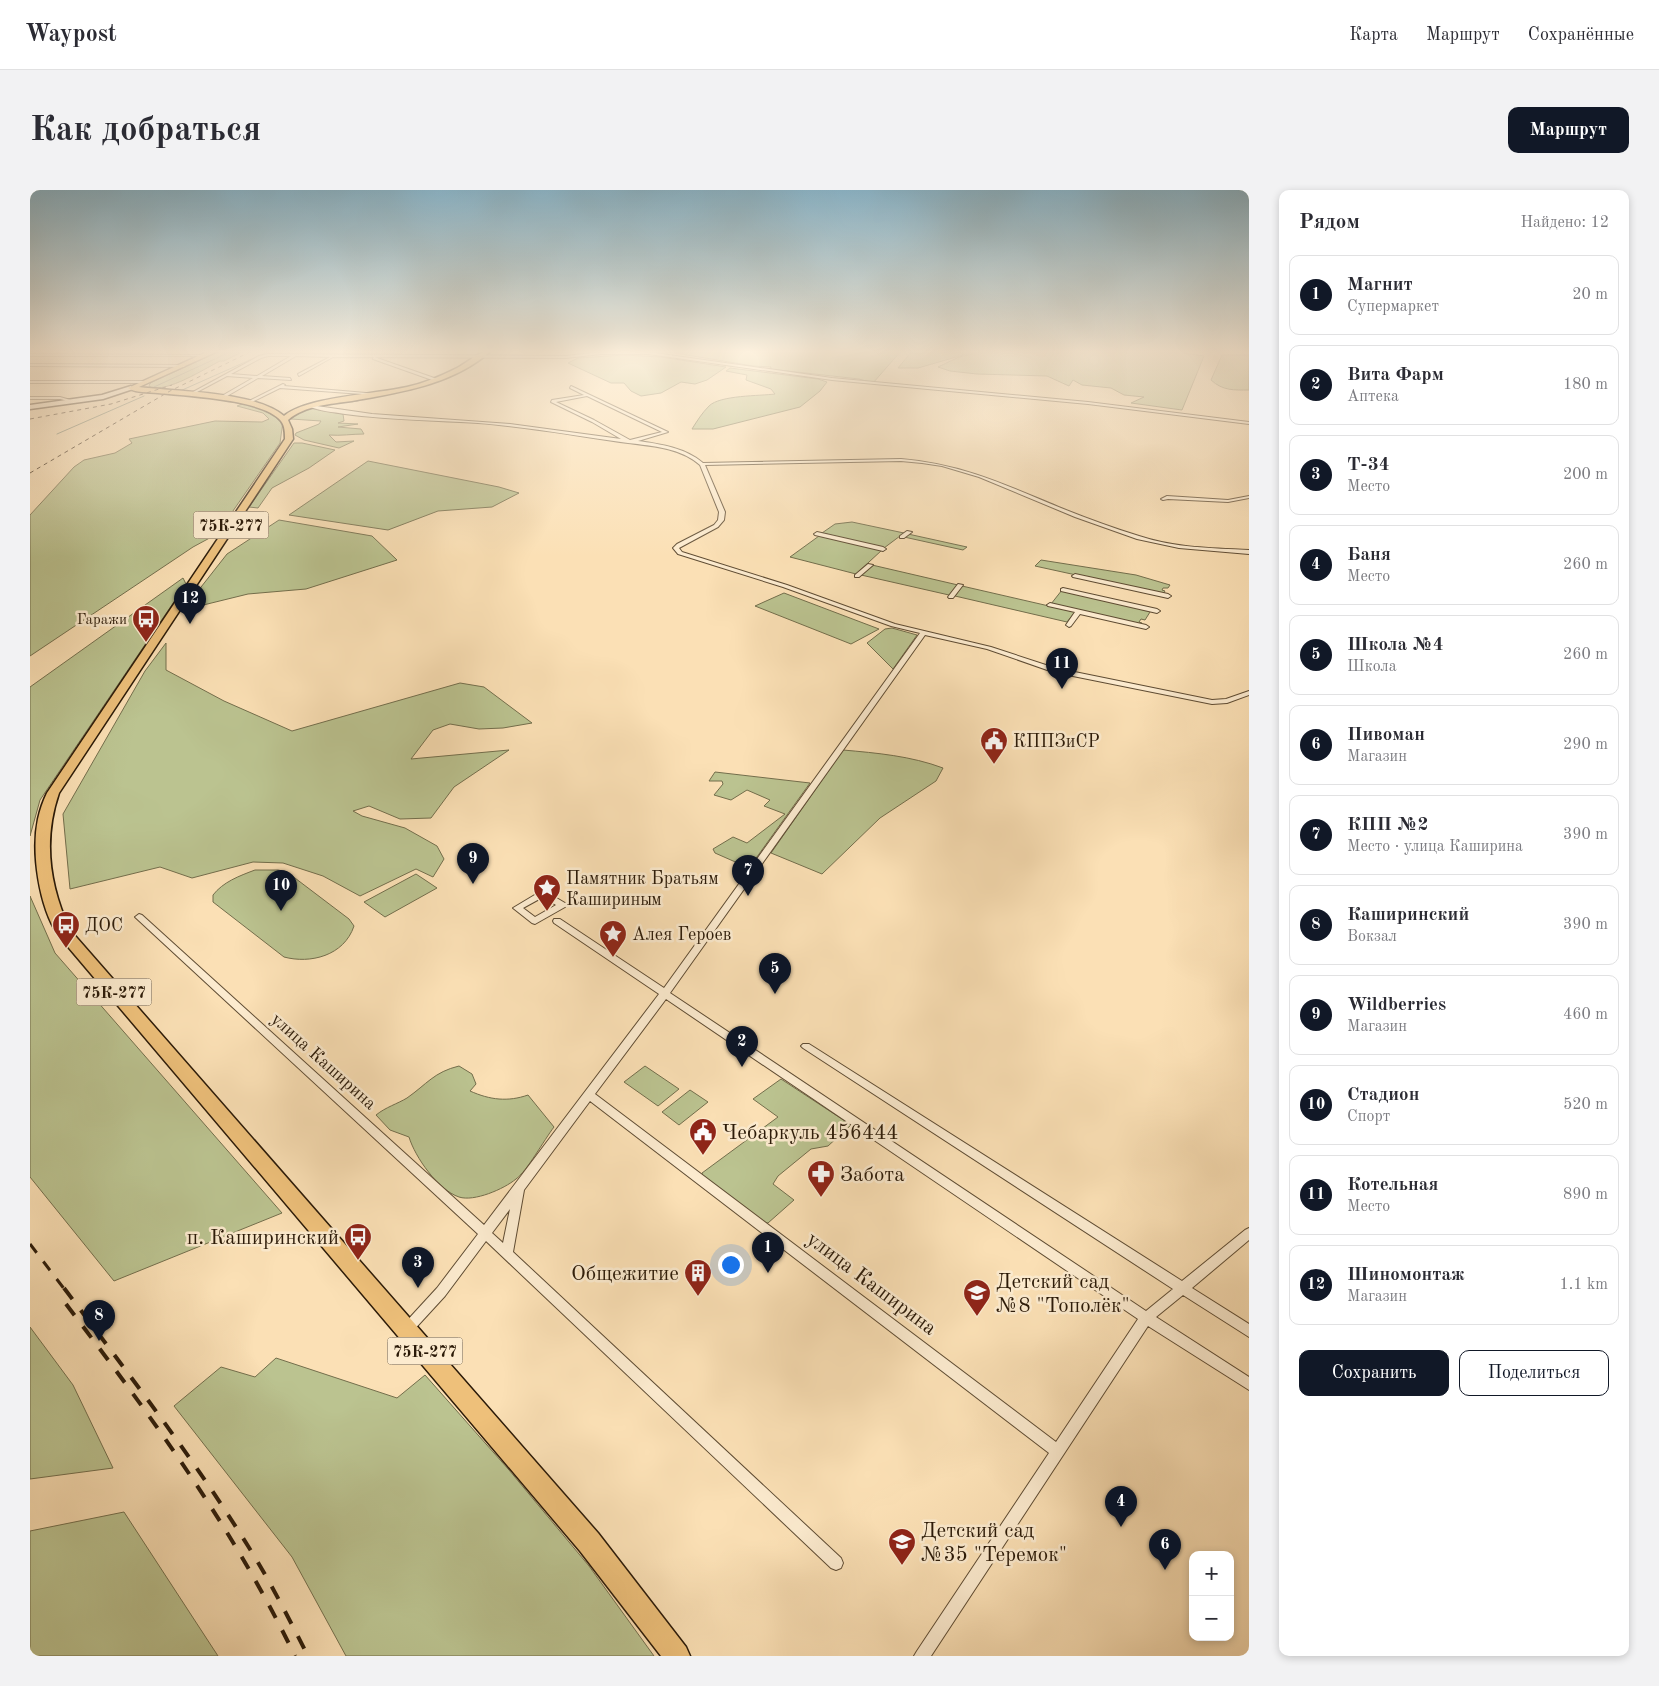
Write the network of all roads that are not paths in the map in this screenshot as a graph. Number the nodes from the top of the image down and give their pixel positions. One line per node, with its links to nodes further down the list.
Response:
1 (439, 419): 8 (street)
2 (589, 419): 7 (street)
3 (639, 419): 9 (street)
4 (1220, 419): 6 (street)
5 (284, 420): 43 (main road, 75К-277)
6 (1249, 423)
7 (616, 433): 8 (street); 9 (street)
8 (608, 439): 9 (street)
9 (630, 442): 10 (street)
10 (702, 464): 17 (street); 30 (street)
11 (1249, 497): 12 (street)
12 (1164, 499)
13 (909, 532): 15 (street)
14 (817, 534): 16 (street)
15 (902, 537)
16 (883, 549)
17 (1249, 552)
18 (870, 564): 19 (street)
19 (857, 576)
20 (1075, 576): 23 (street)
21 (960, 585): 24 (street)
22 (1063, 590): 27 (street)
23 (1168, 596)
24 (951, 597)
25 (1050, 605): 26 (street)
26 (1079, 611): 28 (street); 29 (street)
27 (1158, 611)
28 (1069, 625)
29 (1146, 626)
30 (924, 632): 31 (street); 34 (street)
31 (1249, 693)
32 (139, 917): 38 (street, улица Каширина)
33 (557, 921): 34 (street)
34 (666, 992): 36 (street); 42 (street)
35 (806, 1046): 41 (street)
36 (588, 1095): 37 (street); 46 (street, улица Каширина)
37 (519, 1188): 38 (street); 40 (street)
38 (485, 1233): 40 (street, улица Каширина); 43 (street)
39 (1249, 1233): 41 (street)
40 (507, 1254): 47 (street, улица Каширина)
41 (1180, 1288): 42 (street); 44 (street)
42 (1146, 1318): 45 (street); 46 (street)
43 (406, 1330): 48 (main road, 75К-277)
44 (1249, 1331)
45 (1249, 1384)
46 (1057, 1451): 49 (street)
47 (836, 1563)
48 (677, 1656)
49 (922, 1656)

